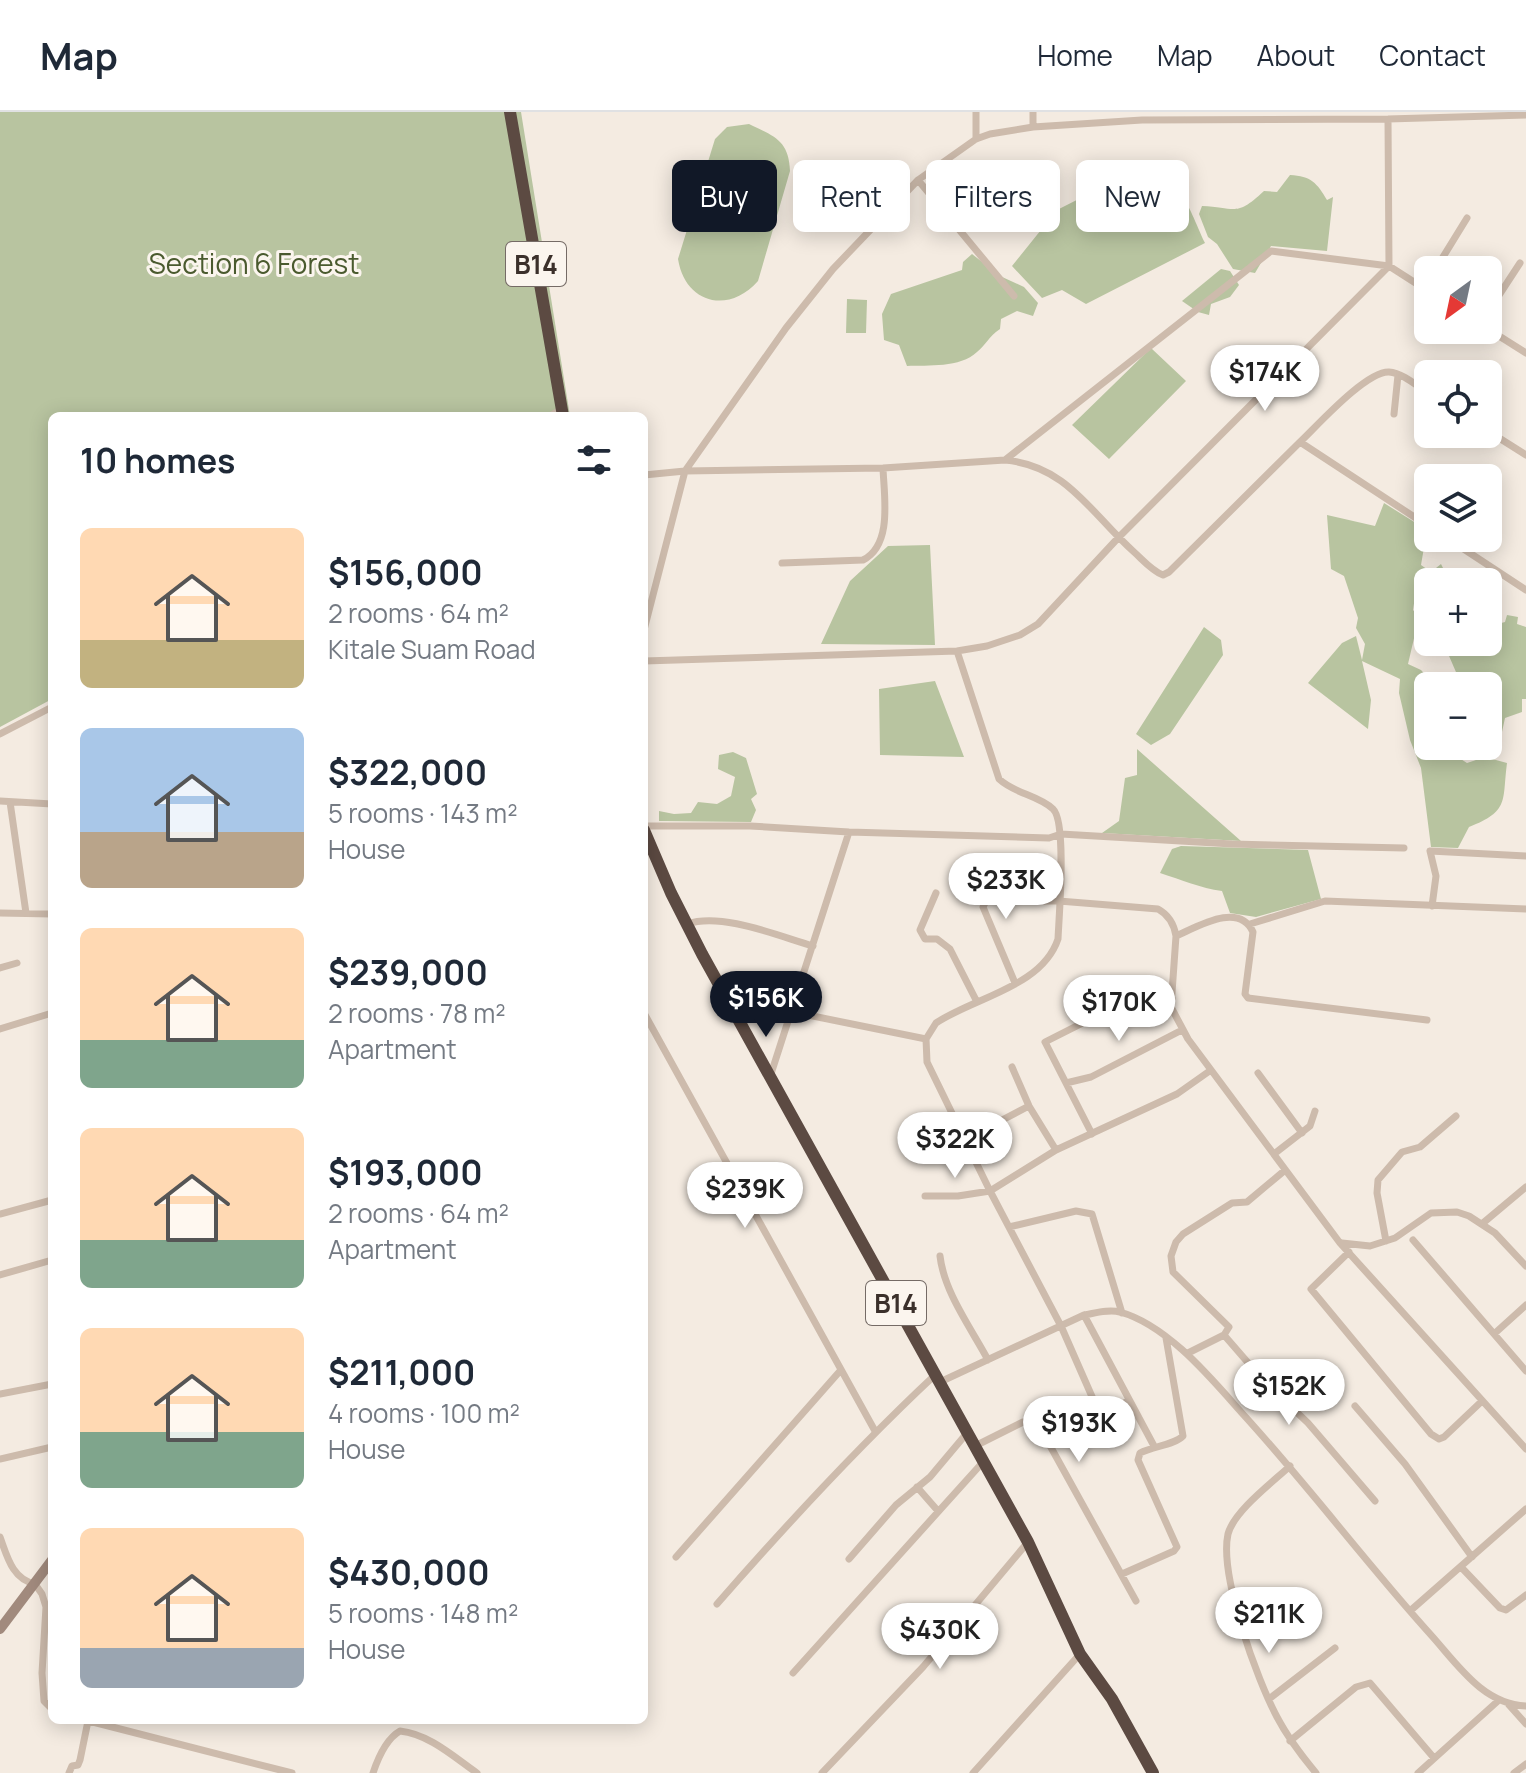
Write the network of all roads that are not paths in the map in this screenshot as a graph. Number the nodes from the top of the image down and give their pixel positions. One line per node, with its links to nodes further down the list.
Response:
1 (510, 112): 24 (highway, B14)
2 (976, 112): 11 (street)
3 (1033, 112): 10 (street)
4 (1088, 112): 9 (street)
5 (1526, 115): 8 (street)
6 (1142, 116): 7 (street); 9 (street)
7 (1345, 116): 8 (street)
8 (1388, 119): 16 (street)
9 (1088, 124): 10 (street)
10 (1033, 127): 11 (street)
11 (976, 139): 12 (street)
12 (918, 180): 19 (street); 31 (street)
13 (1467, 218): 14 (street)
14 (1444, 256)
15 (1520, 263): 18 (street)
16 (1389, 266): 17 (street); 29 (street); 34 (street)
17 (1414, 280)
18 (1502, 291)
19 (1014, 296)
20 (1502, 338): 21 (street)
21 (1526, 353)
22 (1398, 375): 23 (street); 25 (street); 27 (street)
23 (1414, 385)
24 (558, 412)
25 (1394, 414)
26 (1502, 440): 28 (street)
27 (1300, 442): 33 (street); 34 (street)
28 (1526, 455)
29 (1005, 460): 30 (street); 34 (street)
30 (883, 468): 31 (street); 36 (street)
31 (685, 471): 32 (street); 38 (street)
32 (648, 475)
33 (1414, 517)
34 (1118, 538): 39 (street)
35 (1468, 552): 37 (street)
36 (782, 563)
37 (1526, 590)
38 (648, 614)
39 (957, 651): 40 (street); 48 (street)
40 (648, 661)
41 (48, 709): 42 (street)
42 (0, 734)
43 (0, 801): 44 (street)
44 (10, 802): 45 (street); 57 (street)
45 (48, 804)
46 (648, 828): 47 (street)
47 (849, 832): 48 (street); 62 (street)
48 (1061, 834): 50 (street); 53 (street)
49 (648, 838): 59 (highway, B14)
50 (1404, 848)
51 (1526, 856): 54 (street)
52 (936, 893): 67 (street)
53 (1059, 901): 61 (street); 65 (street); 65 (street)
54 (1432, 906): 55 (street); 60 (street)
55 (1526, 909)
56 (0, 913): 57 (street)
57 (26, 913): 58 (street)
58 (48, 914)
59 (687, 924): 62 (street); 78 (highway, B14)
60 (1250, 924): 61 (street); 71 (street)
61 (1176, 936): 66 (street)
62 (813, 946): 68 (street)
63 (17, 963): 64 (street)
64 (0, 968)
65 (1015, 983): 67 (street)
66 (1172, 998): 73 (street); 79 (street)
67 (977, 1002): 74 (street)
68 (793, 1012): 74 (street); 78 (street)
69 (48, 1014): 72 (street)
70 (648, 1020): 113 (street)
71 (1427, 1020)
72 (0, 1029)
73 (1182, 1030): 76 (street); 79 (street)
74 (926, 1039): 85 (street)
75 (1012, 1067): 80 (street)
76 (1211, 1070): 84 (street); 87 (street)
77 (1258, 1073): 83 (street)
78 (770, 1077): 115 (highway, B14)
79 (1066, 1083): 84 (street)
80 (1029, 1106): 85 (street); 86 (street)
81 (1315, 1111): 83 (street)
82 (1456, 1116): 97 (street)
83 (1302, 1133): 87 (street)
84 (1092, 1134): 86 (street)
85 (964, 1140): 90 (street)
86 (1056, 1150): 90 (street)
87 (1274, 1154): 88 (street)
88 (1284, 1171): 98 (street); 109 (street)
89 (1526, 1187): 94 (street)
90 (990, 1191): 91 (street); 95 (street)
91 (925, 1196)
92 (48, 1201): 93 (street)
93 (0, 1214)
94 (1483, 1223): 97 (street); 102 (street)
95 (1009, 1227): 105 (street); 107 (street)
96 (1413, 1240): 108 (street)
97 (1386, 1241): 98 (street)
98 (1340, 1243): 99 (street)
99 (1349, 1252): 119 (street); 119 (street)
100 (940, 1256): 112 (street)
101 (48, 1261): 103 (street)
102 (1525, 1264)
103 (0, 1275)
104 (1526, 1305): 108 (street)
105 (1122, 1313): 106 (street); 110 (street)
106 (1084, 1315): 107 (street); 118 (street)
107 (1061, 1326): 112 (street); 118 (street)
108 (1494, 1334): 114 (street)
109 (1224, 1335): 111 (street); 131 (street)
110 (1166, 1338): 111 (street); 124 (street)
111 (1188, 1353): 129 (street)
112 (988, 1360): 115 (street)
113 (840, 1371): 121 (street); 136 (street)
114 (1526, 1371)
115 (937, 1378): 121 (street); 122 (highway, B14)
116 (48, 1385): 117 (street)
117 (0, 1394)
118 (1129, 1400): 124 (street)
119 (1482, 1401): 126 (street)
120 (1355, 1406): 137 (street)
121 (875, 1431): 145 (street)
122 (967, 1433): 123 (highway, B14); 130 (street)
123 (975, 1446): 128 (highway, B14); 141 (street)
124 (1154, 1446): 141 (street)
125 (48, 1448): 127 (street)
126 (1526, 1449)
127 (0, 1459)
128 (983, 1462): 133 (street); 135 (highway, B14)
129 (1290, 1466): 146 (street); 151 (street)
130 (917, 1487): 133 (street); 138 (street)
131 (1375, 1501)
132 (1526, 1509): 137 (street)
133 (938, 1511): 150 (street)
134 (0, 1537): 142 (street)
135 (1028, 1542): 149 (highway, B14); 165 (street)
136 (676, 1557)
137 (1472, 1557): 140 (street)
138 (849, 1559)
139 (48, 1566): 142 (street)
140 (1461, 1567): 143 (street); 146 (street)
141 (1122, 1574): 144 (street)
142 (35, 1584): 147 (street); 153 (street)
143 (1526, 1595)
144 (1136, 1601)
145 (717, 1604)
146 (1410, 1611): 152 (street)
147 (0, 1629)
148 (1335, 1648): 151 (street)
149 (1080, 1654): 166 (street); 167 (highway, B14)
150 (793, 1673)
151 (1269, 1699): 158 (street)
152 (1502, 1701): 154 (street); 157 (street); 159 (street)
153 (48, 1705)
154 (1526, 1706)
155 (86, 1724): 161 (street)
156 (102, 1724): 162 (street)
157 (1526, 1724)
158 (1290, 1741): 159 (street); 168 (street)
159 (1434, 1758): 169 (street)
160 (1526, 1764): 170 (street)
161 (69, 1773)
162 (292, 1773)
163 (373, 1773): 164 (street)
164 (477, 1773)
165 (822, 1773)
166 (973, 1773)
167 (1153, 1773)
168 (1316, 1773)
169 (1418, 1773)
170 (1514, 1773)

